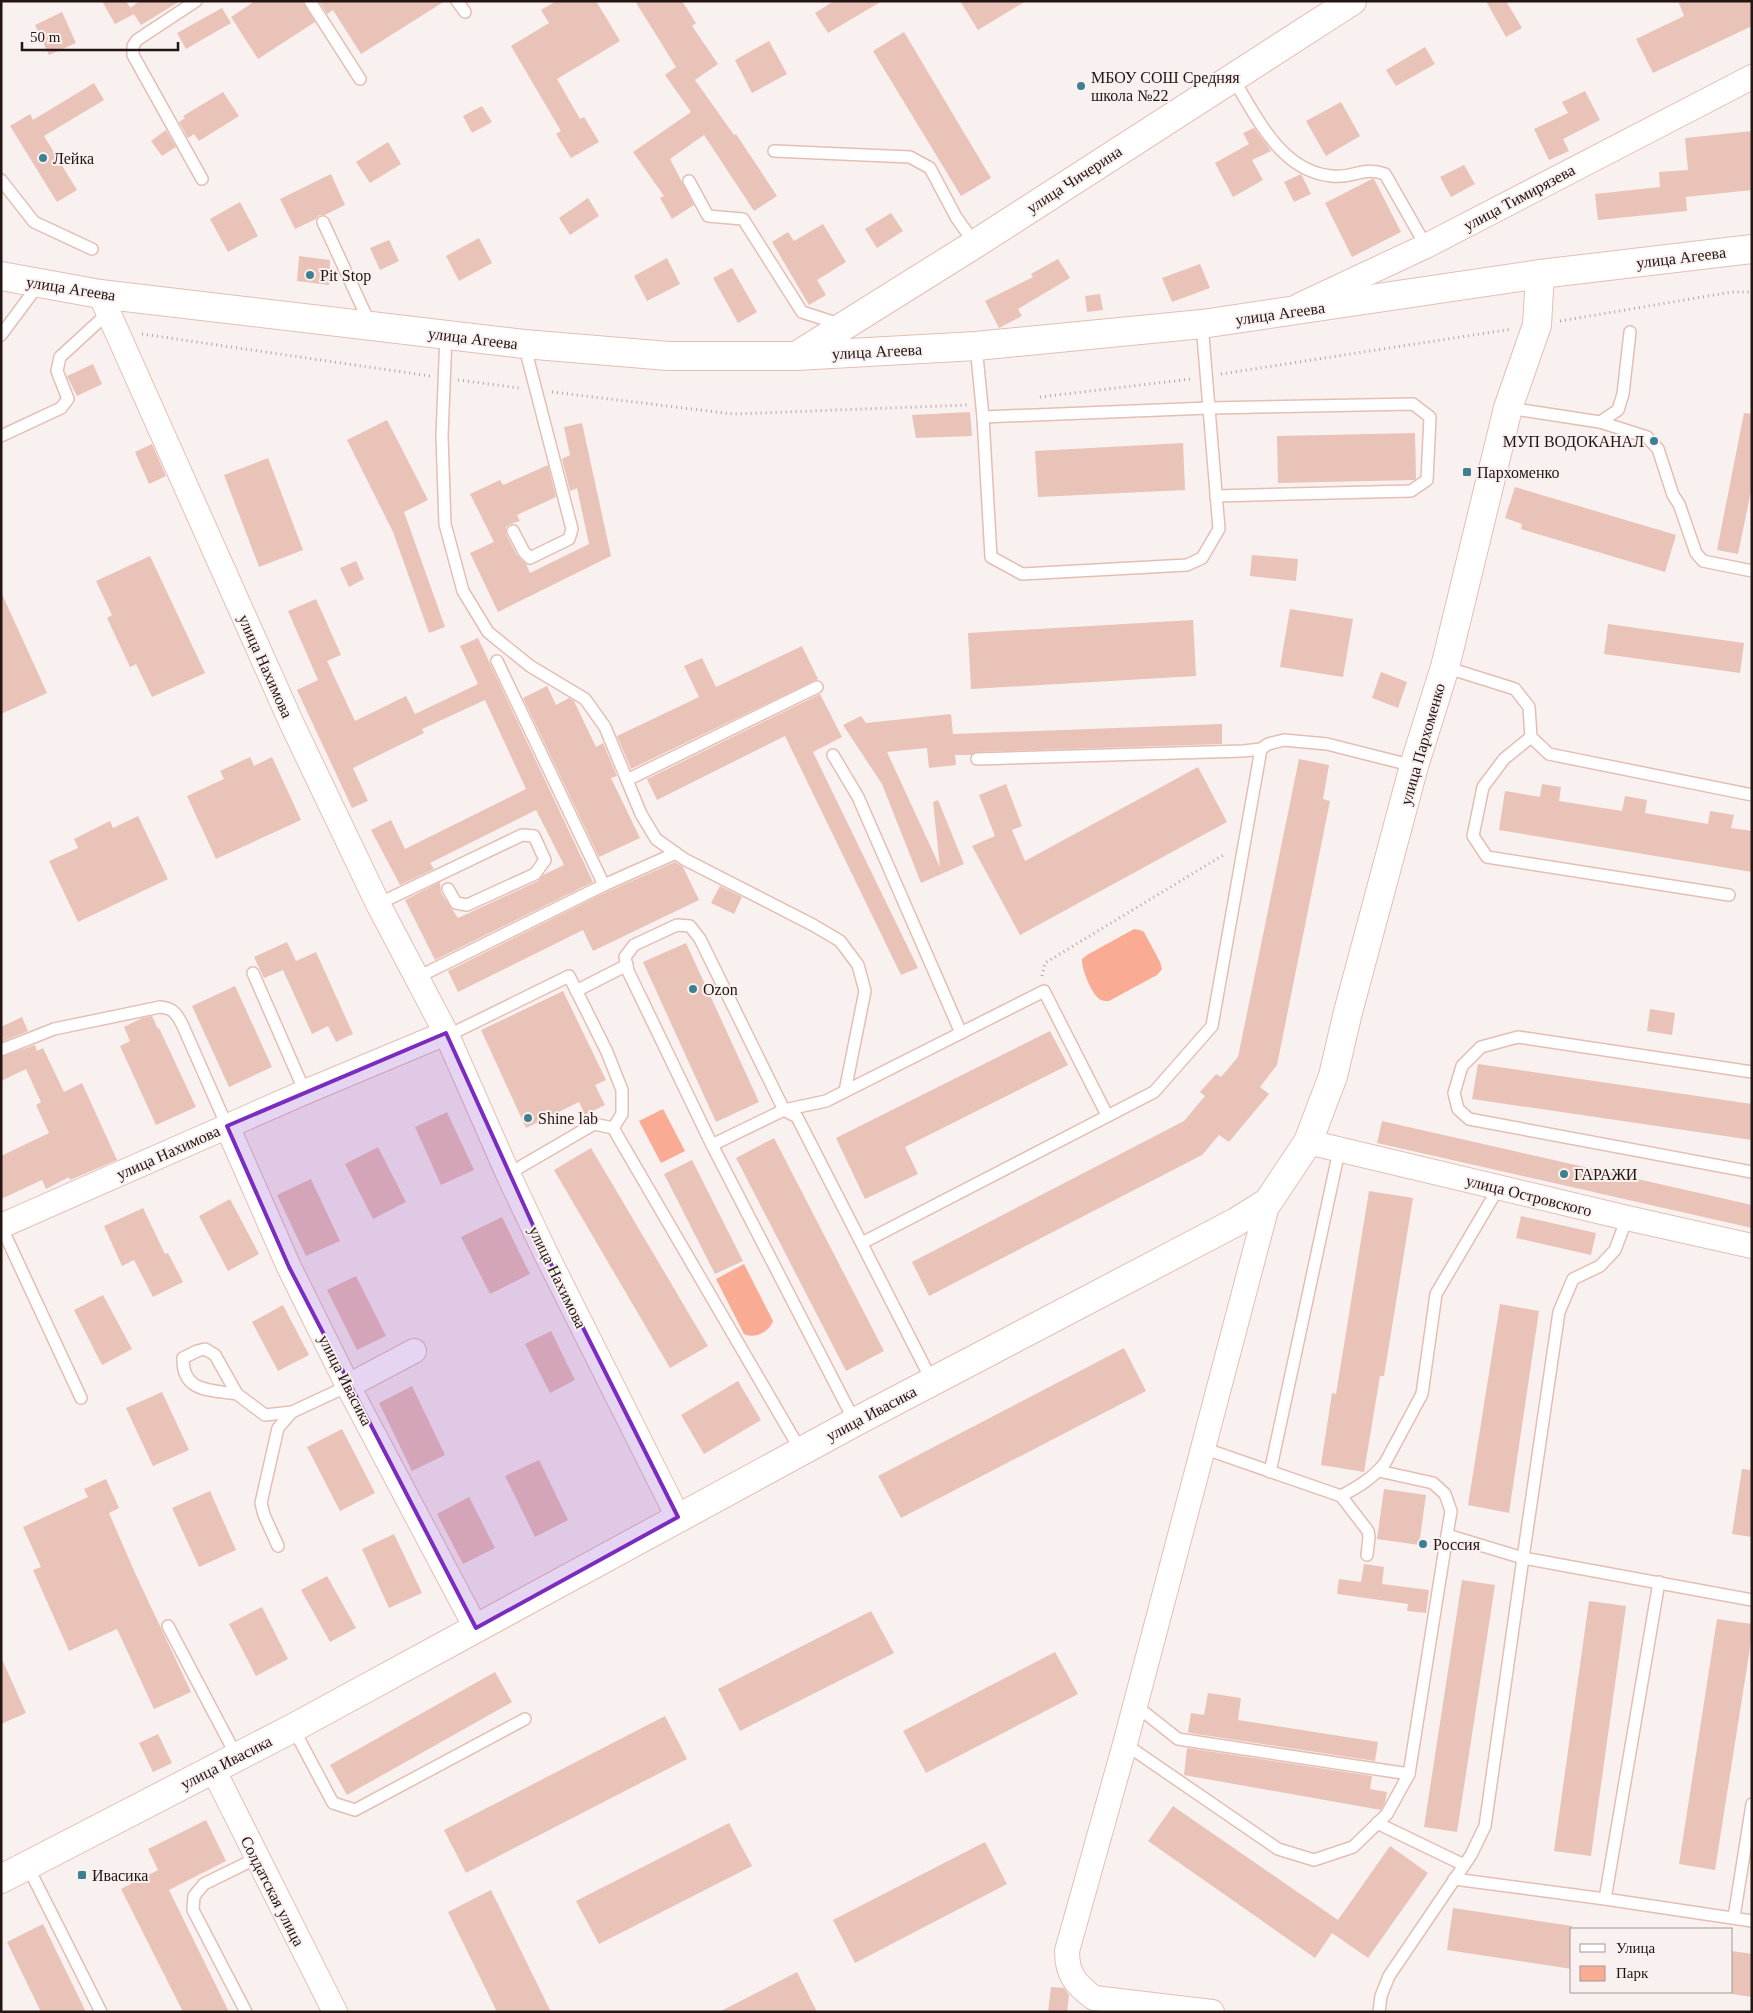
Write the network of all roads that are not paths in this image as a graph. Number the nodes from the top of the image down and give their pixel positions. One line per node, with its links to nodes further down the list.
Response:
1 (196, 1): 10 (lane)
2 (310, 1): 8 (lane)
3 (457, 1): 5 (lane)
4 (1352, 1): 6 (main road, улица Чичерина)
5 (465, 12)
6 (1232, 77): 14 (main road, улица Чичерина); 15 (lane)
7 (1752, 77): 15 (street, улица Тимирязева)
8 (360, 79)
9 (774, 151): 14 (lane)
10 (202, 179)
11 (1, 180): 16 (lane)
12 (689, 181): 23 (lane)
13 (323, 222): 25 (lane)
14 (975, 244): 23 (main road, улица Чичерина)
15 (1426, 246): 22 (street, улица Тимирязева)
16 (92, 249)
17 (1752, 249): 18 (main road, улица Агеева)
18 (1540, 274): 22 (main road, улица Агеева); 33 (main road, улица Пархоменко)
19 (1, 276): 20 (main road, улица Агеева)
20 (40, 282): 21 (main road, улица Агеева); 28 (lane)
21 (109, 312): 25 (main road, улица Агеева); 36 (lane); 54 (street, улица Нахимова)
22 (1284, 312): 24 (main road, улица Агеева)
23 (847, 324): 31 (main road, улица Чичерина)
24 (1202, 324): 30 (main road, улица Агеева); 32 (lane)
25 (371, 326): 27 (main road, улица Агеева)
26 (1630, 332): 35 (lane)
27 (446, 333): 29 (main road, улица Агеева); 48 (lane)
28 (1, 335)
29 (524, 344): 31 (main road, улица Агеева); 38 (lane)
30 (976, 346): 31 (main road, улица Агеева); 34 (lane)
31 (796, 356)
32 (1210, 408): 34 (lane); 37 (lane); 37 (lane)
33 (1508, 408): 35 (lane); 41 (main road, улица Пархоменко)
34 (983, 417): 37 (lane)
35 (1600, 422): 39 (lane)
36 (1, 436)
37 (1216, 496)
38 (513, 531)
39 (1752, 572)
40 (497, 661): 51 (lane)
41 (1445, 667): 43 (lane); 47 (main road, улица Пархоменко)
42 (817, 687): 48 (lane)
43 (1532, 738): 49 (lane); 53 (lane)
44 (1261, 749): 46 (lane); 47 (lane); 66 (lane)
45 (833, 755): 59 (lane)
46 (977, 759)
47 (1414, 766): 69 (main road, улица Пархоменко)
48 (627, 780): 50 (lane)
49 (1752, 795)
50 (676, 853): 51 (lane); 63 (lane)
51 (604, 885): 57 (lane)
52 (448, 889): 54 (lane)
53 (1730, 895)
54 (378, 904): 57 (street, улица Нахимова)
55 (627, 965): 58 (lane); 65 (lane); 70 (lane)
56 (252, 973): 64 (lane)
57 (416, 978): 60 (street, улица Нахимова)
58 (576, 991): 60 (lane); 68 (lane)
59 (961, 1033): 63 (lane); 66 (lane)
60 (447, 1034): 64 (street, улица Нахимова); 73 (street, улица Нахимова)
61 (1, 1050): 67 (lane)
62 (1752, 1072): 72 (lane)
63 (845, 1091): 65 (lane)
64 (305, 1092): 67 (street, улица Нахимова)
65 (784, 1110): 70 (lane); 78 (lane)
66 (1107, 1115): 78 (lane)
67 (227, 1126): 77 (street, улица Нахимова); 82 (street, улица Ивасика)
68 (613, 1128): 73 (lane); 88 (lane)
69 (1308, 1142): 71 (street, улица Островского); 75 (main road, улица Пархоменко)
70 (712, 1145): 86 (lane)
71 (1339, 1151): 74 (street, улица Островского); 90 (lane)
72 (1752, 1172)
73 (508, 1174): 92 (street, улица Нахимова)
74 (1499, 1187): 76 (street, улица Островского); 89 (lane)
75 (1268, 1202): 81 (main road, улица Ивасика); 87 (street)
76 (1627, 1218): 79 (street, улица Островского); 96 (lane)
77 (1, 1226): 84 (lane)
78 (862, 1243): 81 (lane)
79 (1752, 1246)
80 (414, 1351): 82 (street)
81 (932, 1381): 86 (main road, улица Ивасика)
82 (348, 1386): 85 (lane); 100 (street, улица Ивасика)
83 (237, 1394): 83 (lane); 85 (lane)
84 (81, 1398)
85 (292, 1412): 94 (lane)
86 (854, 1422): 88 (main road, улица Ивасика)
87 (1203, 1448): 90 (lane); 101 (street)
88 (801, 1451): 92 (main road, улица Ивасика)
89 (1378, 1471): 91 (lane); 93 (lane)
90 (1270, 1472): 91 (lane)
91 (1341, 1496): 95 (lane)
92 (678, 1517): 100 (main road, улица Ивасика)
93 (1447, 1535): 96 (lane); 107 (lane)
94 (278, 1546)
95 (1367, 1555)
96 (1523, 1558): 97 (lane); 112 (lane)
97 (1659, 1582): 98 (lane); 115 (lane)
98 (1752, 1600)
99 (168, 1626): 105 (lane)
100 (476, 1628): 103 (main road, улица Ивасика)
101 (1136, 1705): 104 (street); 107 (lane)
102 (525, 1719): 103 (lane)
103 (293, 1728): 105 (main road, улица Ивасика)
104 (1126, 1744): 109 (lane); 121 (street)
105 (236, 1757): 106 (main road, улица Ивасика)
106 (213, 1769): 110 (street, Солдатская улица); 111 (main road, улица Ивасика)
107 (1409, 1774): 109 (lane)
108 (1752, 1804): 116 (lane)
109 (1377, 1823): 112 (lane)
110 (257, 1858): 119 (lane); 120 (street, Солдатская улица)
111 (27, 1865): 113 (main road, улица Ивасика); 118 (lane)
112 (1464, 1866): 114 (lane)
113 (1, 1879)
114 (1454, 1879): 115 (lane); 122 (lane)
115 (1605, 1899): 116 (lane)
116 (1734, 1917): 117 (lane)
117 (1752, 1921)
118 (101, 2012)
119 (246, 2012)
120 (335, 2012)
121 (1212, 2012)
122 (1379, 2012)

